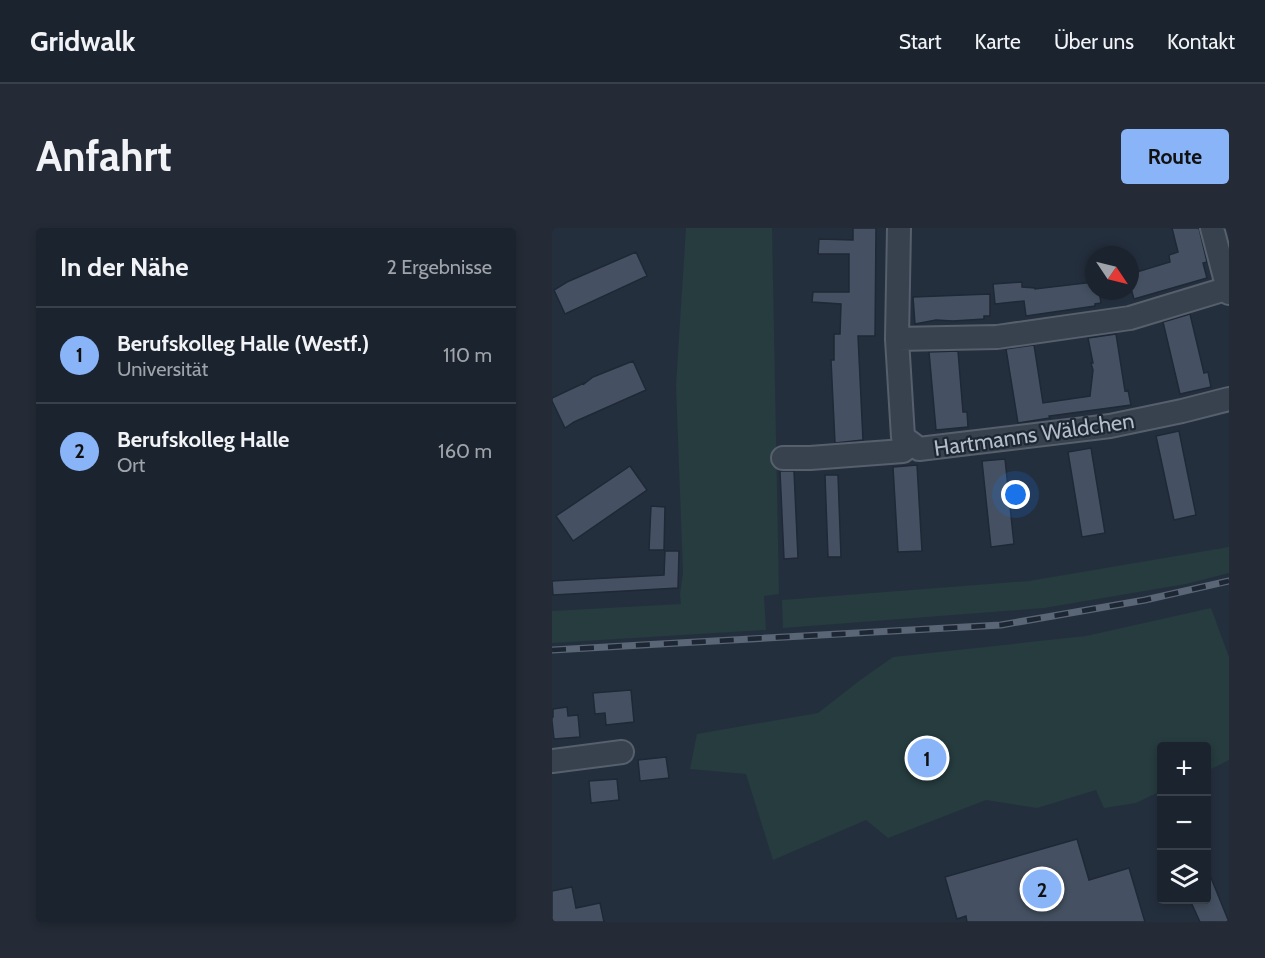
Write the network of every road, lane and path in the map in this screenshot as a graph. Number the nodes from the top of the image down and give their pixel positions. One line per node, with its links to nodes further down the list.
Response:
1 (899, 228): 4 (street, Hartmanns Wäldchen)
2 (1212, 228): 3 (street)
3 (1229, 290): 4 (street)
4 (897, 339): 6 (street, Hartmanns Wäldchen)
5 (1229, 399): 6 (street, Hartmanns Wäldchen)
6 (911, 443): 7 (street)
7 (783, 458)
8 (622, 752): 9 (street)
9 (552, 761)

